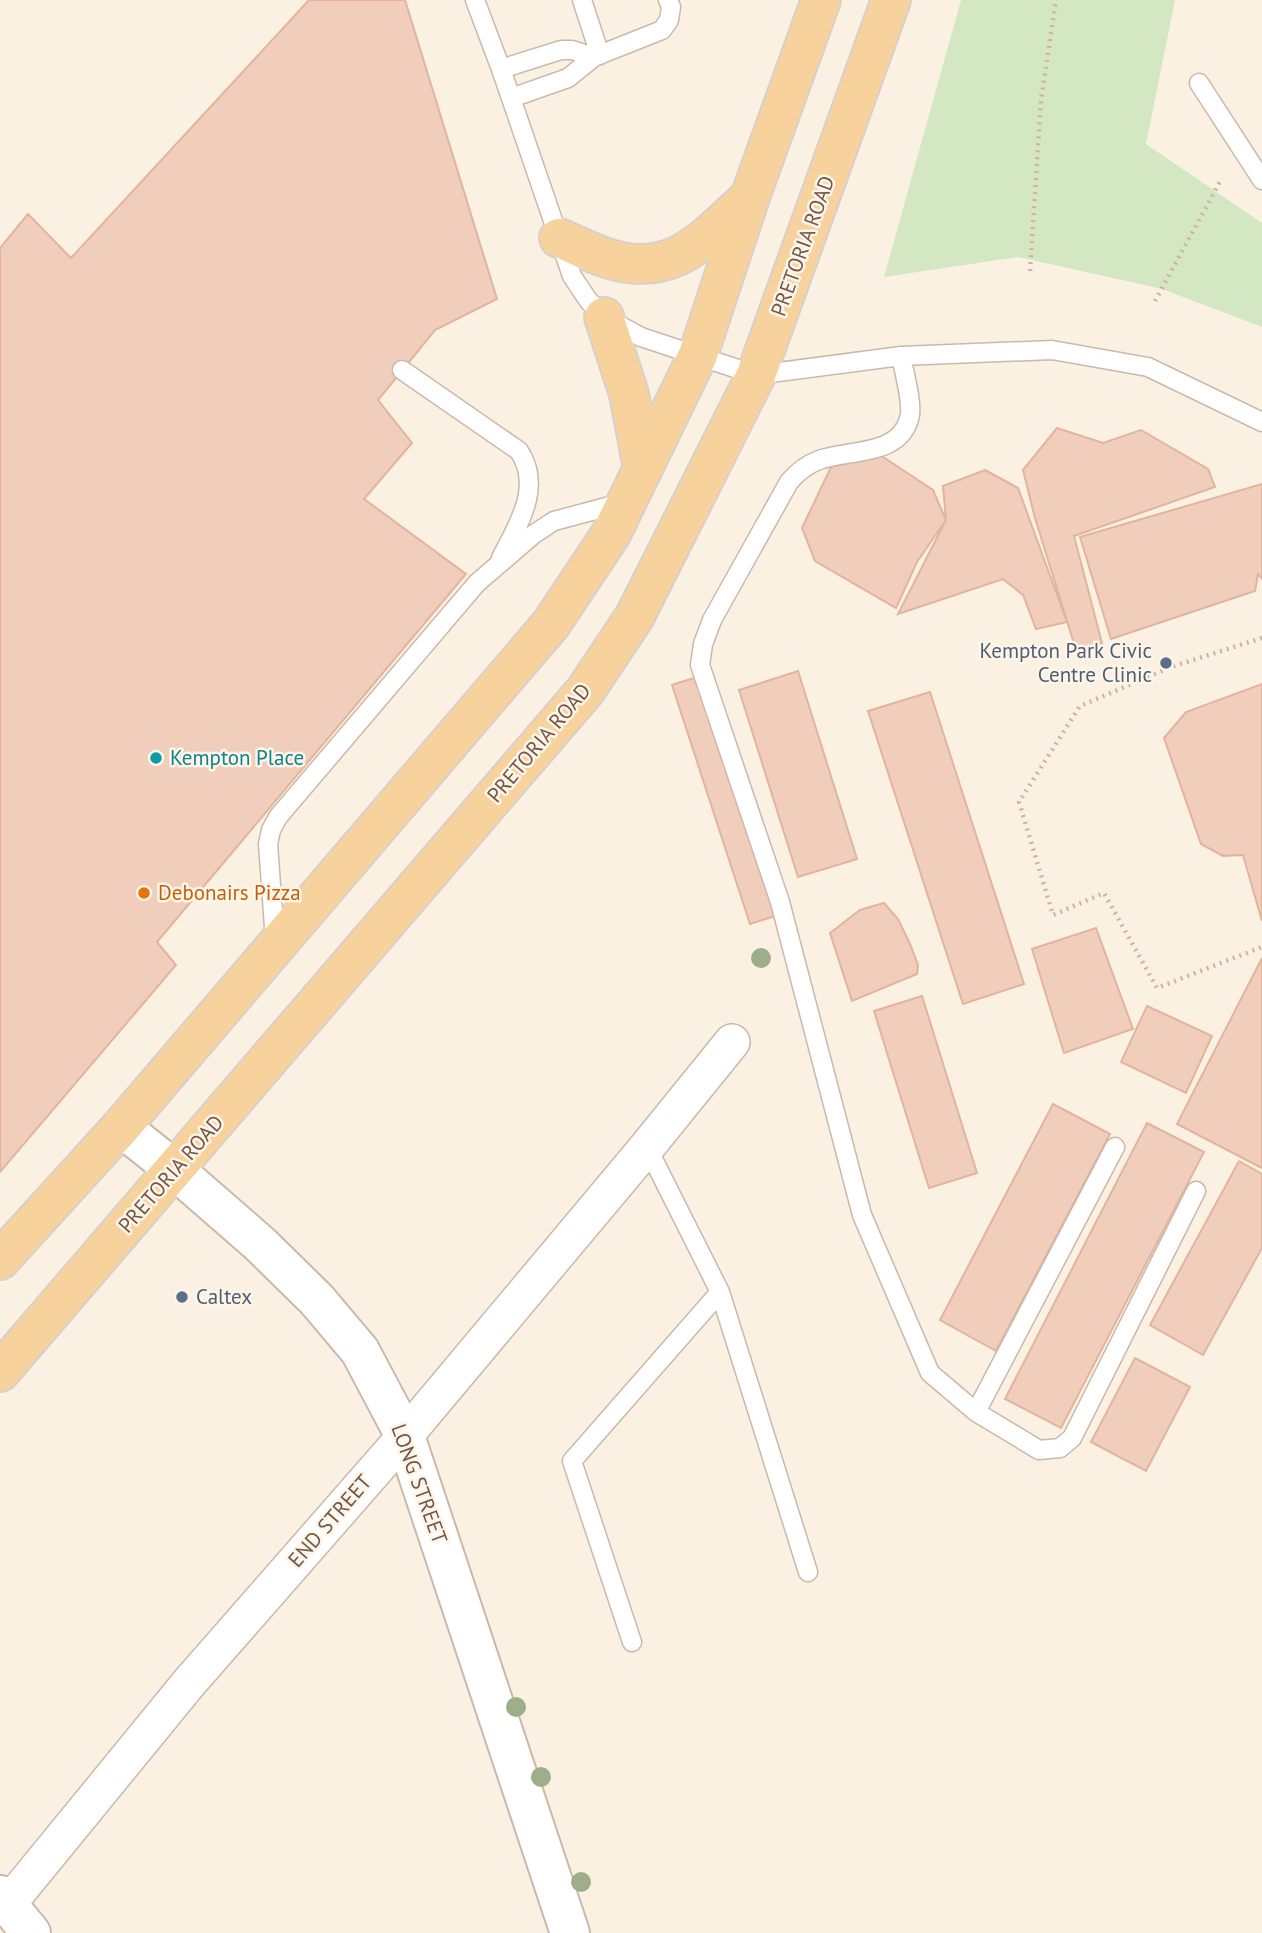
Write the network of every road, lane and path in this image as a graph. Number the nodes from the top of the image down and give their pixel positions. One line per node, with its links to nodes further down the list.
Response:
1 (475, 0): 8 (lane)
2 (582, 0): 7 (lane)
3 (668, 0): 7 (lane)
4 (821, 0): 13 (main road)
5 (891, 0): 21 (main road, PRETORIA ROAD)
6 (1056, 0): 15 (path)
7 (597, 56): 8 (lane); 10 (lane)
8 (501, 69): 10 (lane)
9 (1199, 83): 12 (lane)
10 (511, 98): 14 (lane)
11 (1222, 178): 16 (path)
12 (1262, 180)
13 (750, 197): 14 (main road); 18 (main road)
14 (559, 238): 17 (lane)
15 (1030, 271)
16 (1155, 302)
17 (604, 317): 18 (lane); 23 (main road)
18 (698, 355): 21 (lane); 23 (main road)
19 (901, 356): 21 (lane); 22 (lane); 37 (lane)
20 (402, 370): 24 (lane)
21 (756, 374): 32 (main road, PRETORIA ROAD)
22 (1262, 422)
23 (635, 486): 24 (lane); 26 (main road)
24 (498, 565): 26 (lane)
25 (1262, 638): 27 (path)
26 (275, 947): 29 (main road)
27 (1262, 947)
28 (732, 1042): 30 (street, END STREET)
29 (121, 1127): 32 (street, LONG STREET); 34 (main road)
30 (647, 1147): 35 (lane); 38 (street, END STREET)
31 (1115, 1147): 37 (lane)
32 (175, 1170): 36 (main road, PRETORIA ROAD); 38 (street, LONG STREET)
33 (1196, 1191): 37 (lane)
34 (0, 1260)
35 (720, 1292): 39 (lane); 40 (lane)
36 (0, 1371)
37 (975, 1412)
38 (405, 1436): 41 (street, END STREET); 43 (street, LONG STREET)
39 (808, 1572)
40 (632, 1642)
41 (4, 1899): 42 (street)
42 (31, 1933)
43 (570, 1933)

